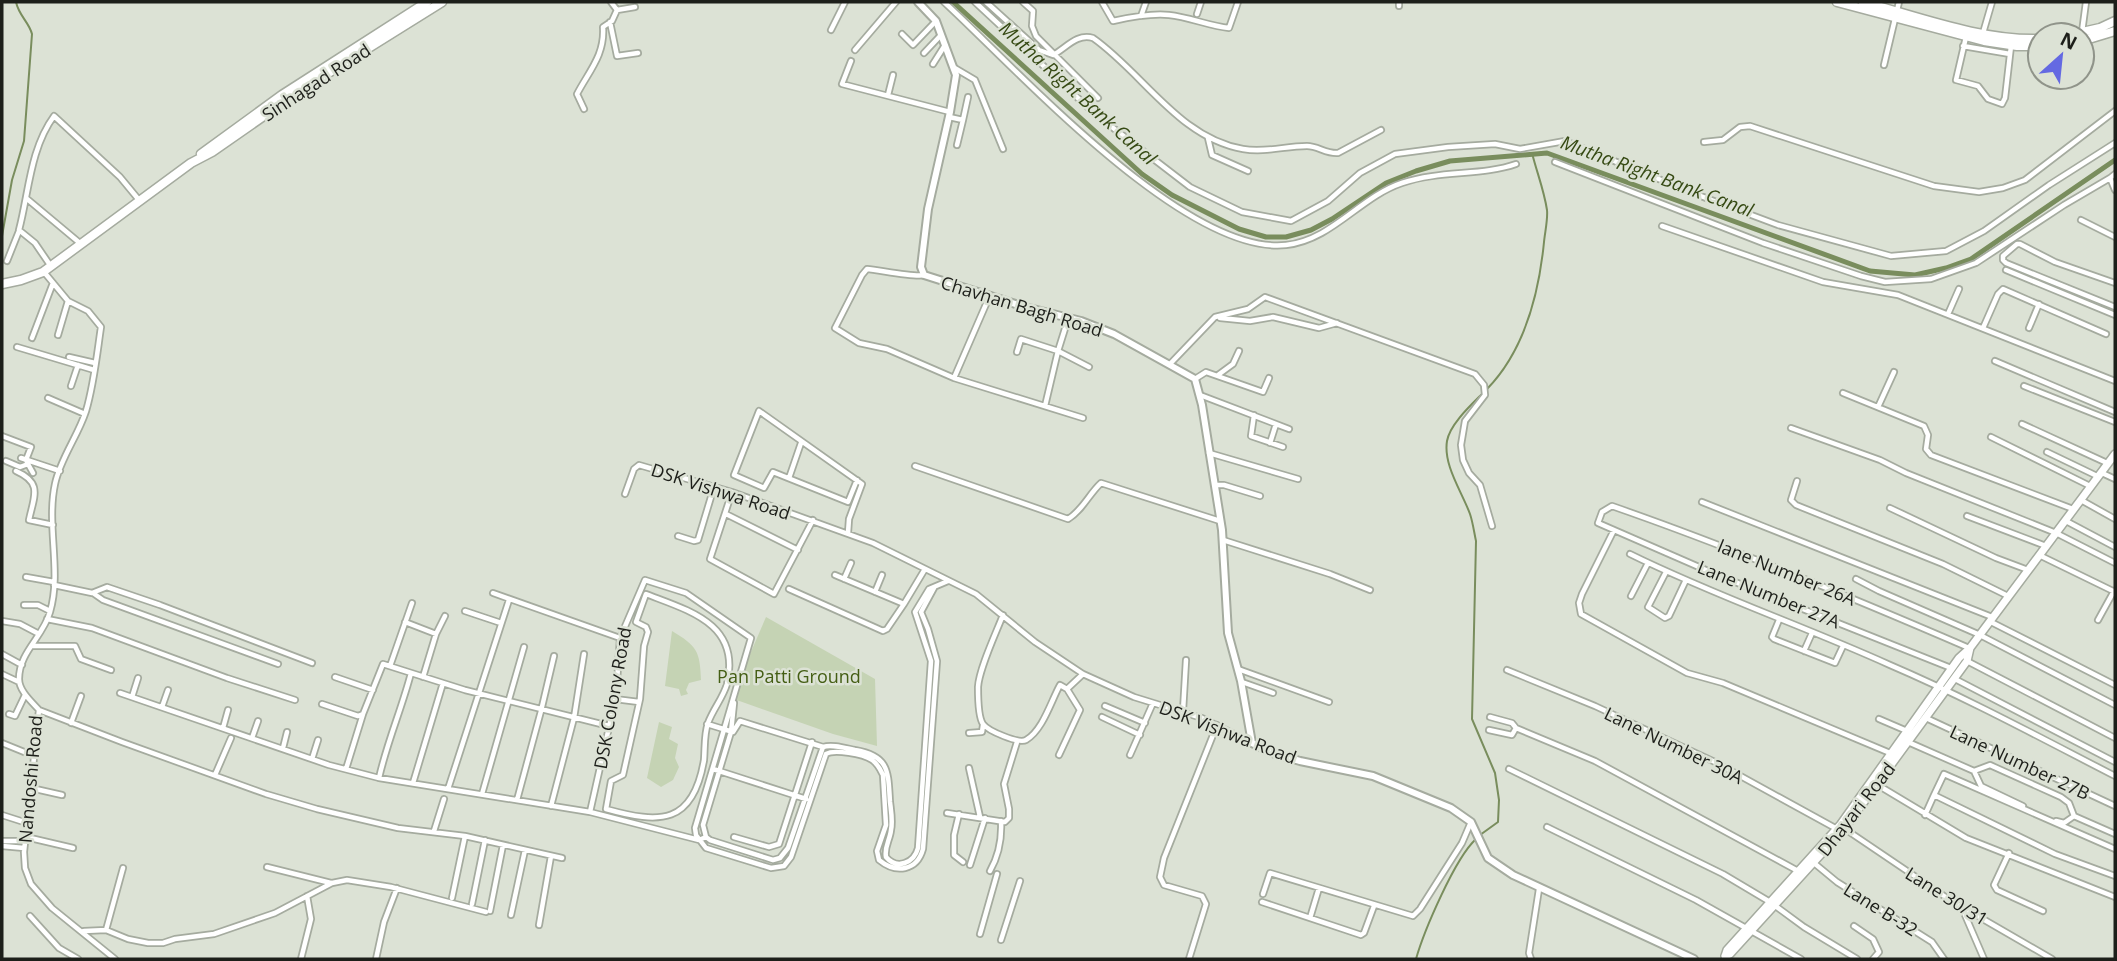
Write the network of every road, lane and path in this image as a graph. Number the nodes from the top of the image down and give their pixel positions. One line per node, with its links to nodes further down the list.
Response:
1 (427, 2): 64 (main road, Sinhagad Road)
2 (442, 2): 64 (main road, Sinhagad Road)
3 (611, 2): 20 (street)
4 (845, 2): 28 (street)
5 (896, 2): 40 (street)
6 (918, 2): 24 (street, Chavhan Bagh Road)
7 (944, 2): 65 (street)
8 (975, 2): 60 (street)
9 (986, 2): 44 (street)
10 (1023, 2): 44 (street)
11 (1102, 2): 23 (street)
12 (1146, 2): 23 (street)
13 (1200, 2): 22 (street)
14 (1238, 2): 23 (street)
15 (1837, 2): 21 (main road)
16 (1863, 2): 21 (main road)
17 (1992, 2): 31 (street)
18 (2086, 2): 25 (street)
19 (635, 7): 20 (street)
20 (617, 10): 27 (street)
21 (1897, 10): 31 (main road); 35 (main road); 47 (street)
22 (1197, 14)
23 (1142, 16)
24 (936, 21): 32 (street); 34 (street, Chavhan Bagh Road)
25 (2084, 21)
26 (2115, 21): 29 (main road)
27 (610, 22): 42 (street); 53 (street)
28 (831, 30)
29 (2096, 30)
30 (2115, 31): 33 (main road)
31 (1983, 33): 36 (main road)
32 (902, 34)
33 (2096, 34)
34 (941, 35): 37 (street, Chavhan Bagh Road); 43 (street)
35 (1966, 36): 38 (street); 41 (main road)
36 (2026, 39)
37 (945, 46): 46 (street); 48 (street, Chavhan Bagh Road)
38 (1963, 46): 41 (street); 41 (street)
39 (2026, 48): 41 (main road)
40 (855, 50)
41 (2011, 50)
42 (638, 53)
43 (924, 53)
44 (1053, 55): 52 (street); 58 (street)
45 (851, 61): 50 (street)
46 (933, 64)
47 (1884, 65)
48 (953, 67): 55 (street, Chavhan Bagh Road); 62 (street)
49 (894, 75): 50 (street)
50 (888, 95): 55 (street)
51 (968, 97): 56 (street)
52 (1098, 97)
53 (584, 109)
54 (2115, 111): 59 (street)
55 (950, 114): 56 (street); 80 (street, Chavhan Bagh Road)
56 (963, 120): 61 (street)
57 (1381, 130): 58 (street)
58 (1208, 138): 66 (street)
59 (1704, 142)
60 (2115, 143)
61 (957, 145)
62 (1003, 149)
63 (1555, 162): 68 (street)
64 (191, 163): 71 (main road, Sinhagad Road)
65 (1516, 164)
66 (1248, 171)
67 (2115, 174): 68 (street)
68 (2110, 178): 69 (street)
69 (2115, 190)
70 (26, 198): 71 (street); 74 (street); 76 (street)
71 (139, 200): 76 (main road, Sinhagad Road)
72 (2081, 220): 75 (street)
73 (1662, 226): 89 (street)
74 (19, 230): 77 (street); 78 (street)
75 (2115, 237)
76 (82, 245): 78 (main road, Sinhagad Road)
77 (7, 261)
78 (47, 269): 81 (street); 83 (main road, Sinhagad Road)
79 (2006, 270): 90 (street)
80 (924, 275): 85 (street, Chavhan Bagh Road); 112 (street)
81 (53, 283): 86 (street); 98 (street)
82 (2115, 283): 88 (street)
83 (3, 284)
84 (1959, 289): 89 (street)
85 (990, 294): 92 (street, Chavhan Bagh Road); 112 (street)
86 (68, 301): 97 (street); 105 (street)
87 (2039, 304): 94 (street); 95 (street); 96 (street)
88 (2115, 307)
89 (1948, 314): 94 (street)
90 (2115, 315)
91 (1215, 317): 93 (street); 93 (street); 106 (street)
92 (1068, 319): 100 (street); 106 (street, Chavhan Bagh Road)
93 (1337, 323): 169 (street)
94 (1983, 328): 115 (street)
95 (2029, 328)
96 (2106, 334)
97 (58, 335)
98 (32, 338)
99 (18, 347): 107 (street)
100 (1058, 351): 102 (street); 108 (street); 121 (street)
101 (1239, 351): 111 (street)
102 (1017, 352)
103 (69, 357): 105 (street)
104 (1995, 361): 123 (street)
105 (95, 363): 109 (street)
106 (1170, 364): 114 (street, Chavhan Bagh Road)
107 (78, 365): 109 (street); 116 (street)
108 (1089, 367)
109 (94, 370): 124 (street)
110 (1894, 372): 122 (street)
111 (1218, 374): 113 (street); 114 (street)
112 (954, 378): 121 (street)
113 (1269, 378)
114 (1195, 379): 119 (street)
115 (2115, 381)
116 (71, 386)
117 (2024, 386): 127 (street)
118 (1843, 393): 122 (street)
119 (1199, 395): 125 (street); 138 (street)
120 (48, 398): 124 (street)
121 (1045, 406): 126 (street)
122 (1878, 407): 161 (street)
123 (2115, 412)
124 (85, 414): 144 (street)
125 (1254, 415): 128 (street); 135 (street)
126 (1083, 418)
127 (2115, 422)
128 (1276, 424): 131 (street); 135 (street)
129 (2022, 424): 142 (street)
130 (1791, 428): 172 (street)
131 (1289, 429)
132 (2, 436): 141 (street)
133 (1991, 437): 153 (street)
134 (802, 443): 147 (street); 147 (street); 150 (street)
135 (1270, 443): 136 (street)
136 (1283, 447)
137 (2047, 452): 146 (street)
138 (1208, 453): 148 (street); 152 (street)
139 (2115, 454): 142 (main road, Dhayari Road)
140 (6, 461): 141 (street)
141 (21, 463): 144 (street); 145 (street); 168 (street)
142 (2108, 463): 146 (main road, Dhayari Road)
143 (915, 466): 166 (street)
144 (60, 471): 168 (street)
145 (33, 473)
146 (2100, 474): 149 (street); 153 (main road, Dhayari Road)
147 (789, 478): 150 (street)
148 (1298, 479)
149 (2115, 479)
150 (857, 480): 171 (street)
151 (1797, 481): 201 (street)
152 (1214, 485): 157 (street); 166 (street)
153 (2091, 486): 158 (main road, Dhayari Road)
154 (714, 487): 155 (street, DSK Vishwa Road); 156 (street, DSK Vishwa Road); 173 (street)
155 (733, 492): 162 (street); 165 (street, DSK Vishwa Road)
156 (625, 494)
157 (1260, 496)
158 (2081, 499): 161 (main road, Dhayari Road); 164 (street)
159 (1702, 502): 211 (street)
160 (1890, 508): 184 (street)
161 (2074, 509): 167 (main road, Dhayari Road)
162 (726, 514): 177 (street); 177 (street)
163 (1967, 516): 175 (street)
164 (2115, 519)
165 (813, 520): 171 (street, DSK Vishwa Road); 177 (street)
166 (1220, 521): 174 (street)
167 (2065, 521): 172 (main road, Dhayari Road); 176 (street)
168 (52, 524): 193 (street)
169 (1492, 526)
170 (1614, 530): 225 (street, lane Number 26A); 236 (street, Lane Number 27A); 314 (street)
171 (848, 533): 183 (street, DSK Vishwa Road)
172 (2056, 533): 175 (main road, Dhayari Road); 182 (street)
173 (678, 536)
174 (1222, 540): 195 (street); 237 (street)
175 (2046, 546): 179 (main road, Dhayari Road)
176 (2115, 547)
177 (798, 550)
178 (1630, 554): 181 (street)
179 (2039, 555): 184 (main road, Dhayari Road); 197 (street)
180 (851, 563): 189 (street)
181 (1648, 563): 185 (street); 200 (street)
182 (2115, 563)
183 (925, 569): 191 (street, DSK Vishwa Road); 204 (street)
184 (2028, 570): 201 (main road, Dhayari Road)
185 (1666, 572): 192 (street); 192 (street)
186 (835, 575): 189 (street)
187 (882, 575): 196 (street)
188 (26, 577): 193 (street)
189 (844, 579): 196 (street)
190 (1856, 579): 220 (street)
191 (948, 581): 208 (street, DSK Vishwa Road); 297 (street)
192 (1685, 582): 212 (street)
193 (54, 583): 198 (street); 206 (street)
194 (789, 589): 204 (street)
195 (1370, 590)
196 (875, 592): 204 (street)
197 (2114, 592): 213 (street)
198 (92, 593): 232 (street); 234 (street)
199 (493, 593): 202 (street)
200 (1631, 596)
201 (2009, 596): 211 (main road, Dhayari Road)
202 (509, 600): 216 (street); 221 (street)
203 (412, 603): 215 (street)
204 (904, 604)
205 (24, 605): 206 (street)
206 (50, 611): 210 (street)
207 (465, 611): 216 (street)
208 (1003, 615): 242 (street, DSK Vishwa Road); 287 (street)
209 (445, 616): 219 (street)
210 (47, 619): 218 (street); 262 (street)
211 (1992, 619): 220 (main road, Dhayari Road); 250 (street)
212 (1779, 620): 217 (street); 226 (street)
213 (2098, 620)
214 (2, 621): 218 (street)
215 (405, 622): 219 (street); 235 (street)
216 (501, 623): 257 (street)
217 (1812, 633): 223 (street); 226 (street)
218 (39, 634): 222 (street)
219 (436, 634): 244 (street)
220 (1980, 635): 225 (main road, Dhayari Road); 269 (street)
221 (620, 638): 261 (street, DSK Colony Road); 265 (street, DSK Colony Road)
222 (31, 646): 233 (street); 238 (street)
223 (1843, 646): 226 (street); 251 (street)
224 (524, 647): 263 (street)
225 (1970, 648): 231 (main road, Dhayari Road); 236 (main road, Dhayari Road)
226 (1804, 651)
227 (2, 654): 233 (street)
228 (584, 654): 279 (street)
229 (554, 656): 274 (street)
230 (1186, 660): 275 (street)
231 (1967, 661): 246 (main road, Dhayari Road); 302 (street)
232 (312, 663)
233 (22, 664): 248 (street)
234 (278, 664)
235 (390, 666): 240 (street); 254 (street)
236 (1951, 668): 251 (main road, Dhayari Road)
237 (1238, 669): 247 (street); 266 (street)
238 (111, 670)
239 (1507, 670): 351 (street, Lane Number 30A)
240 (411, 673): 244 (street); 326 (street)
241 (2, 674): 248 (street)
242 (1083, 674): 252 (street); 267 (street, DSK Vishwa Road)
243 (335, 677): 254 (street)
244 (423, 677): 249 (street)
245 (138, 678): 260 (street)
246 (1955, 679): 251 (main road, Dhayari Road); 317 (street)
247 (1241, 681): 258 (street); 308 (street)
248 (19, 682): 256 (street, Nandoshi Road)
249 (443, 683): 257 (street); 327 (street)
250 (2115, 685)
251 (1942, 688): 281 (main road, Dhayari Road); 294 (main road, Dhayari Road); 325 (street)
252 (1067, 689): 305 (street); 312 (street)
253 (168, 690): 271 (street)
254 (373, 690): 277 (street)
255 (120, 693): 260 (street)
256 (26, 694): 272 (street, Nandoshi Road); 276 (street)
257 (477, 694): 263 (street); 330 (street)
258 (1273, 694)
259 (81, 696): 284 (street)
260 (132, 697): 271 (street)
261 (615, 699): 264 (street); 289 (street, DSK Colony Road)
262 (295, 700)
263 (507, 702): 274 (street); 331 (street)
264 (639, 702): 286 (street); 286 (street)
265 (734, 702): 292 (street, DSK Colony Road); 296 (street, DSK Colony Road)
266 (1329, 702)
267 (1153, 703): 275 (street, DSK Vishwa Road); 285 (street)
268 (322, 704): 277 (street)
269 (2115, 705)
270 (1105, 706): 285 (street)
271 (162, 707): 290 (street)
272 (39, 710): 284 (street); 315 (street, Nandoshi Road)
273 (228, 710): 290 (street)
274 (541, 711): 279 (street); 337 (street)
275 (1183, 711): 288 (street, DSK Vishwa Road)
276 (9, 714)
277 (363, 714): 319 (street)
278 (1102, 717): 299 (street)
279 (574, 718): 289 (street); 338 (street)
280 (1490, 718): 291 (street)
281 (1926, 718): 306 (main road, Dhayari Road); 339 (street, Lane Number 27B)
282 (1879, 719): 294 (street)
283 (258, 721): 301 (street)
284 (71, 723): 324 (street)
285 (1145, 723): 299 (street)
286 (707, 724): 292 (street)
287 (983, 724): 298 (street); 305 (street)
288 (1217, 725): 308 (street, DSK Vishwa Road); 409 (street)
289 (609, 726): 340 (street, DSK Colony Road)
290 (223, 728): 301 (street)
291 (1516, 729): 293 (street); 376 (street)
292 (724, 730): 296 (street); 320 (street, DSK Colony Road)
293 (1489, 730)
294 (1907, 731): 314 (main road, Dhayari Road)
295 (287, 732): 310 (street)
296 (731, 732): 304 (street); 322 (street, DSK Colony Road)
297 (929, 732): 366 (street); 369 (street)
298 (969, 733)
299 (1140, 735): 313 (street)
300 (231, 738): 324 (street)
301 (252, 738): 310 (street)
302 (2115, 738)
303 (318, 740): 316 (street)
304 (812, 742): 309 (street); 334 (street)
305 (1017, 742): 347 (street)
306 (1908, 742): 314 (main road, Dhayari Road); 323 (street)
307 (2, 743): 315 (street)
308 (1252, 743): 349 (street, DSK Vishwa Road)
309 (826, 746): 311 (street); 336 (street); 366 (street)
310 (282, 748): 316 (street)
311 (829, 752): 336 (street); 369 (street)
312 (1059, 755)
313 (1130, 755)
314 (1894, 755): 328 (main road, Dhayari Road)
315 (34, 756): 329 (street, Nandoshi Road)
316 (312, 759): 319 (street)
317 (2115, 762)
318 (969, 768): 346 (street)
319 (346, 769): 326 (street)
320 (713, 769): 322 (street); 358 (street, DSK Colony Road)
321 (1509, 769): 390 (street)
322 (720, 771): 334 (street); 355 (street, DSK Colony Road)
323 (1974, 771): 345 (street); 345 (street)
324 (215, 775): 352 (street)
325 (2115, 776)
326 (379, 778): 327 (street)
327 (413, 783): 330 (street)
328 (1874, 783): 344 (street); 351 (main road, Dhayari Road)
329 (31, 788): 333 (street); 348 (street, Nandoshi Road)
330 (448, 789): 331 (street)
331 (482, 794): 337 (street)
332 (1934, 794): 344 (street); 363 (street); 378 (street)
333 (62, 795)
334 (794, 795): 336 (street); 356 (street)
335 (444, 799): 352 (street)
336 (807, 799): 355 (street); 358 (street)
337 (517, 800): 338 (street)
338 (551, 806): 340 (street)
339 (2115, 806)
340 (590, 812): 358 (street)
341 (947, 813): 342 (street)
342 (959, 814): 346 (street); 370 (street)
343 (2, 815): 348 (street)
344 (1925, 815): 365 (street)
345 (2074, 816): 353 (street)
346 (983, 818): 347 (street); 372 (street)
347 (1001, 821): 375 (street)
348 (27, 823): 359 (street, Nandoshi Road)
349 (1472, 825): 383 (street); 391 (street)
350 (1547, 827): 400 (street)
351 (1840, 829): 371 (main road, Dhayari Road); 376 (main road, Dhayari Road); 392 (street, Lane 30/31)
352 (434, 831): 354 (street)
353 (2115, 834)
354 (465, 836): 357 (street); 387 (street)
355 (706, 837): 358 (street)
356 (734, 837)
357 (485, 840): 361 (street); 389 (street)
358 (699, 840)
359 (25, 842): 360 (street); 362 (street); 401 (street, Nandoshi Road)
360 (2, 844)
361 (503, 845): 364 (street); 381 (street)
362 (73, 848)
363 (2115, 849)
364 (525, 850): 367 (street); 394 (street)
365 (2009, 853): 386 (street); 393 (street)
366 (886, 855): 369 (street)
367 (551, 856): 368 (street); 397 (street)
368 (562, 858)
369 (879, 860)
370 (963, 862)
371 (1813, 863): 390 (main road, Dhayari Road); 415 (street, Lane B-32)
372 (970, 865)
373 (267, 867): 380 (street)
374 (123, 868): 399 (street)
375 (990, 871)
376 (1798, 871): 390 (main road, Dhayari Road)
377 (997, 874): 402 (street)
378 (2115, 876)
379 (1020, 881): 403 (street)
380 (332, 883): 381 (street); 385 (street)
381 (397, 888): 408 (street)
382 (1319, 888): 384 (street); 391 (street); 396 (street)
383 (1539, 889): 410 (street); 411 (street)
384 (1263, 894)
385 (307, 896): 399 (street); 407 (street)
386 (2115, 897)
387 (452, 898)
388 (1262, 902): 396 (street)
389 (472, 904)
390 (1772, 904): 400 (main road, Dhayari Road); 413 (street)
391 (1374, 905): 396 (street)
392 (1962, 907): 416 (street); 417 (street, Lane 30/31)
393 (2043, 911)
394 (511, 915)
395 (30, 916): 405 (street)
396 (1310, 918)
397 (539, 925)
398 (1854, 926): 414 (street)
399 (106, 930): 401 (street)
400 (1749, 930): 404 (main road, Dhayari Road); 412 (street)
401 (83, 932): 406 (street, Nandoshi Road)
402 (980, 934)
403 (1001, 940)
404 (1723, 958)
405 (78, 959)
406 (116, 959)
407 (301, 959)
408 (376, 959)
409 (1189, 959)
410 (1531, 959)
411 (1695, 959)
412 (1801, 959)
413 (1857, 959)
414 (1873, 959)
415 (1944, 959)
416 (1984, 959)
417 (2052, 959)

